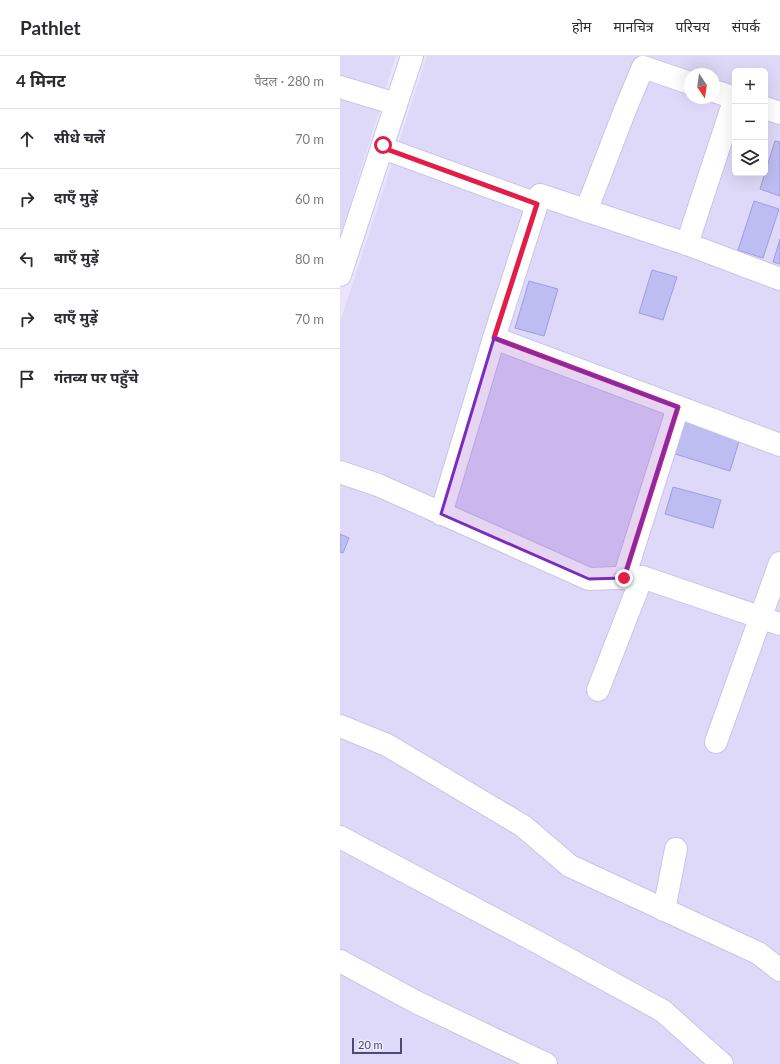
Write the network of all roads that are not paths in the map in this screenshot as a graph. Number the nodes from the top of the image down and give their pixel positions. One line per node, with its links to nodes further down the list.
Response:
1 (412, 56): 7 (street)
2 (662, 64): 3 (street); 13 (street)
3 (684, 79)
4 (340, 87): 7 (street)
5 (720, 93): 6 (street)
6 (732, 97)
7 (396, 104): 11 (street)
8 (733, 104): 14 (street)
9 (768, 109): 10 (street)
10 (780, 113)
11 (382, 148): 12 (street); 15 (street)
12 (537, 204): 13 (street); 17 (street)
13 (586, 211): 14 (street)
14 (687, 244): 16 (street)
15 (340, 275)
16 (780, 278)
17 (494, 338): 18 (street); 21 (street)
18 (678, 407): 19 (street); 23 (street)
19 (780, 445)
20 (340, 472): 21 (street)
21 (441, 514): 23 (street)
22 (780, 563): 24 (street)
23 (633, 578): 24 (street); 25 (street)
24 (770, 621): 27 (street)
25 (598, 690)
26 (340, 726): 30 (street)
27 (716, 742)
28 (340, 837): 34 (street)
29 (676, 849): 30 (street)
30 (664, 910): 32 (street)
31 (340, 961): 33 (street)
32 (780, 970)
33 (546, 1064)
34 (722, 1064)

